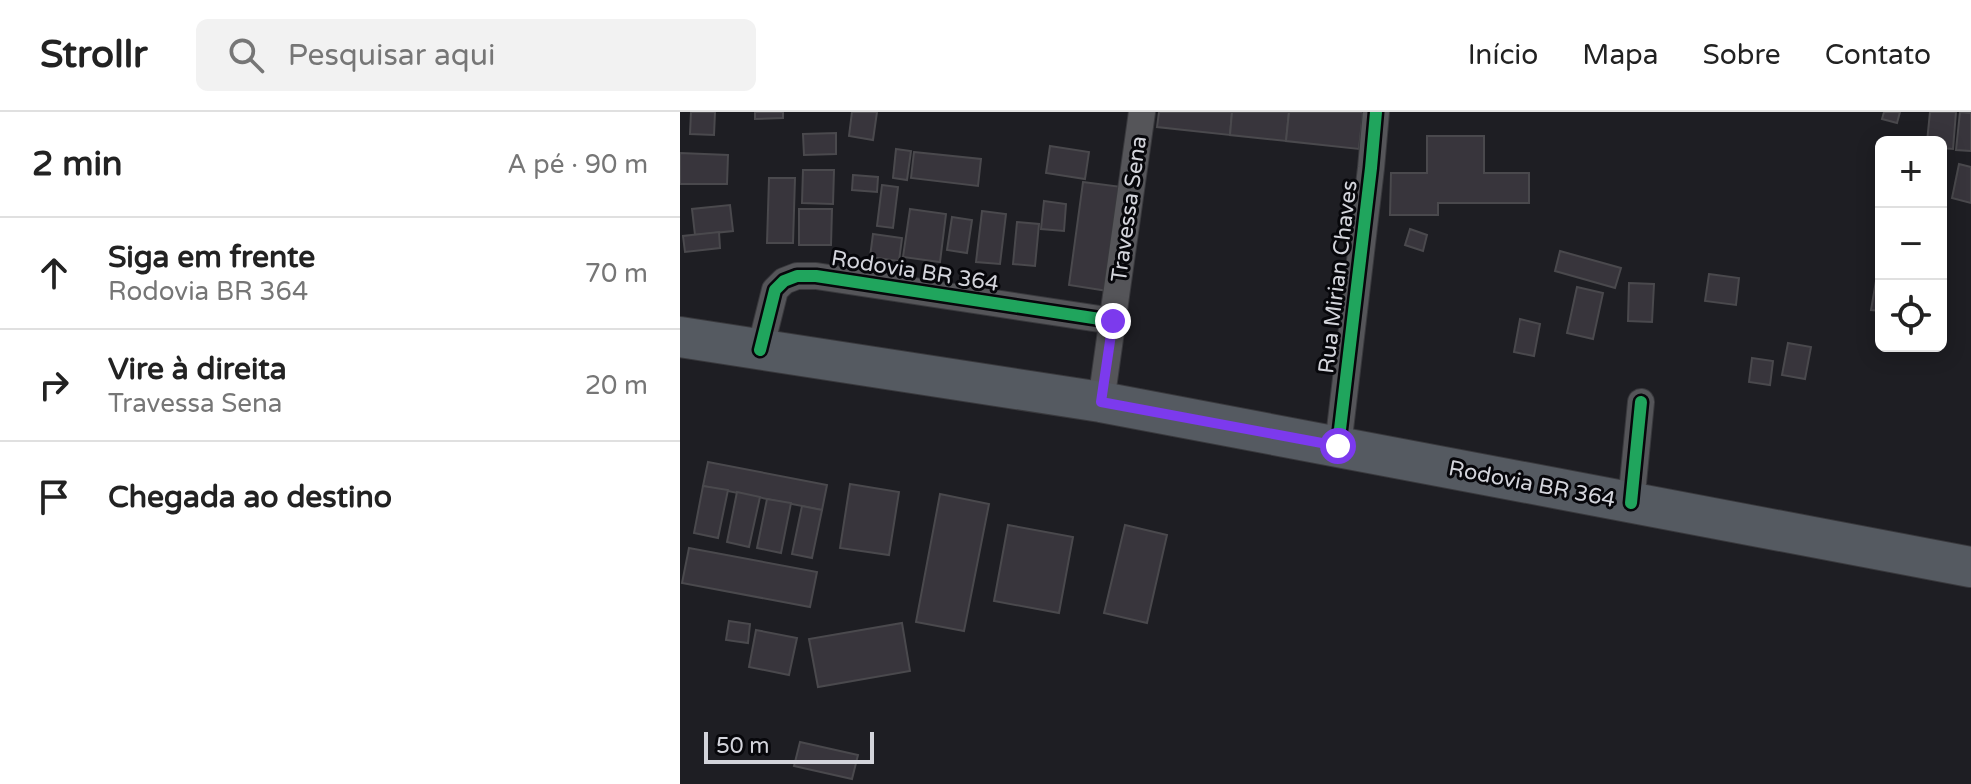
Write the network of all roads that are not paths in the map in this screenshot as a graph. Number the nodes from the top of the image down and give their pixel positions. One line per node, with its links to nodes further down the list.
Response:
1 (1142, 112): 3 (street, Travessa Sena)
2 (1376, 112): 8 (street, Rua Mirian Chaves)
3 (1113, 321): 5 (street, Rodovia BR 364); 6 (street, Travessa Sena)
4 (680, 337): 5 (main road, Rodovia BR 364)
5 (760, 350): 6 (main road, Rodovia BR 364)
6 (1101, 402): 8 (main road, Rodovia BR 364)
7 (1641, 402): 9 (street)
8 (1338, 446): 9 (main road, Rodovia BR 364)
9 (1631, 503): 11 (main road, Rodovia BR 364)
10 (1971, 545): 11 (street)
11 (1970, 566)

